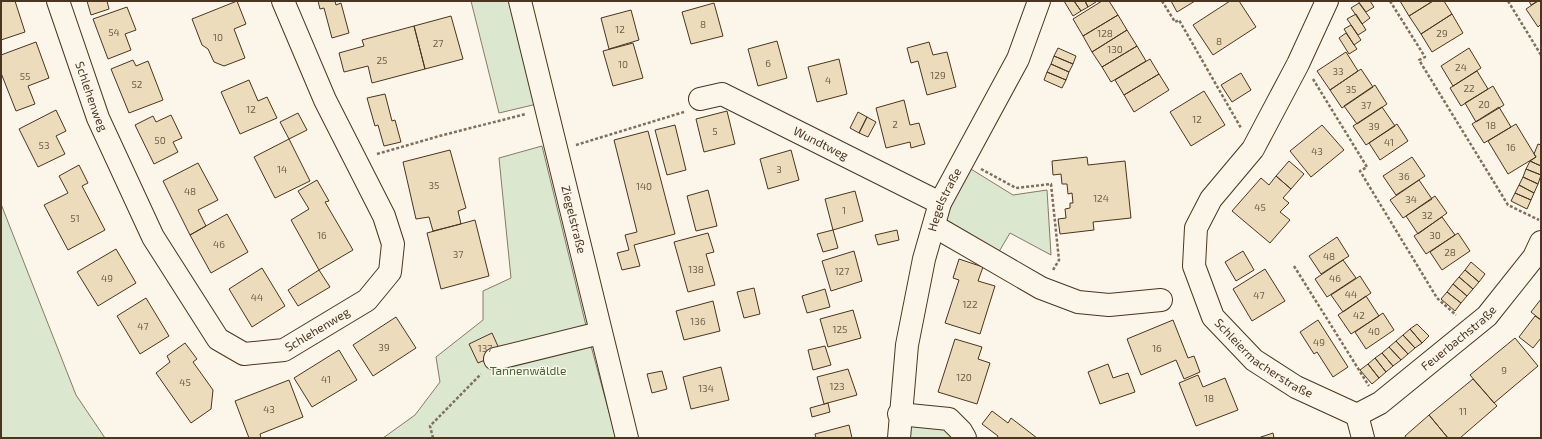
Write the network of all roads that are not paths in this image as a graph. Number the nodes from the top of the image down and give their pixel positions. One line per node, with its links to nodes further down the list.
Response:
1 (58, 1): 2 (street, Schlehenweg)
2 (283, 1)
3 (520, 1): 11 (street, Ziegelstraße)
4 (1039, 1): 7 (street, Hegelstraße)
5 (1327, 1): 14 (street, Schleiermacherstraße)
6 (700, 99): 7 (street, Wundtweg)
7 (940, 203): 8 (street, Hegelstraße)
8 (934, 226): 10 (street); 13 (street, Hegelstraße)
9 (1541, 242): 14 (street, Feuerbachstraße)
10 (1161, 300)
11 (600, 333): 12 (street); 15 (street, Ziegelstraße)
12 (495, 359)
13 (899, 414): 16 (street, Hegelstraße); 17 (street)
14 (1356, 415): 18 (street)
15 (627, 438)
16 (898, 438)
17 (965, 438)
18 (1363, 438)

